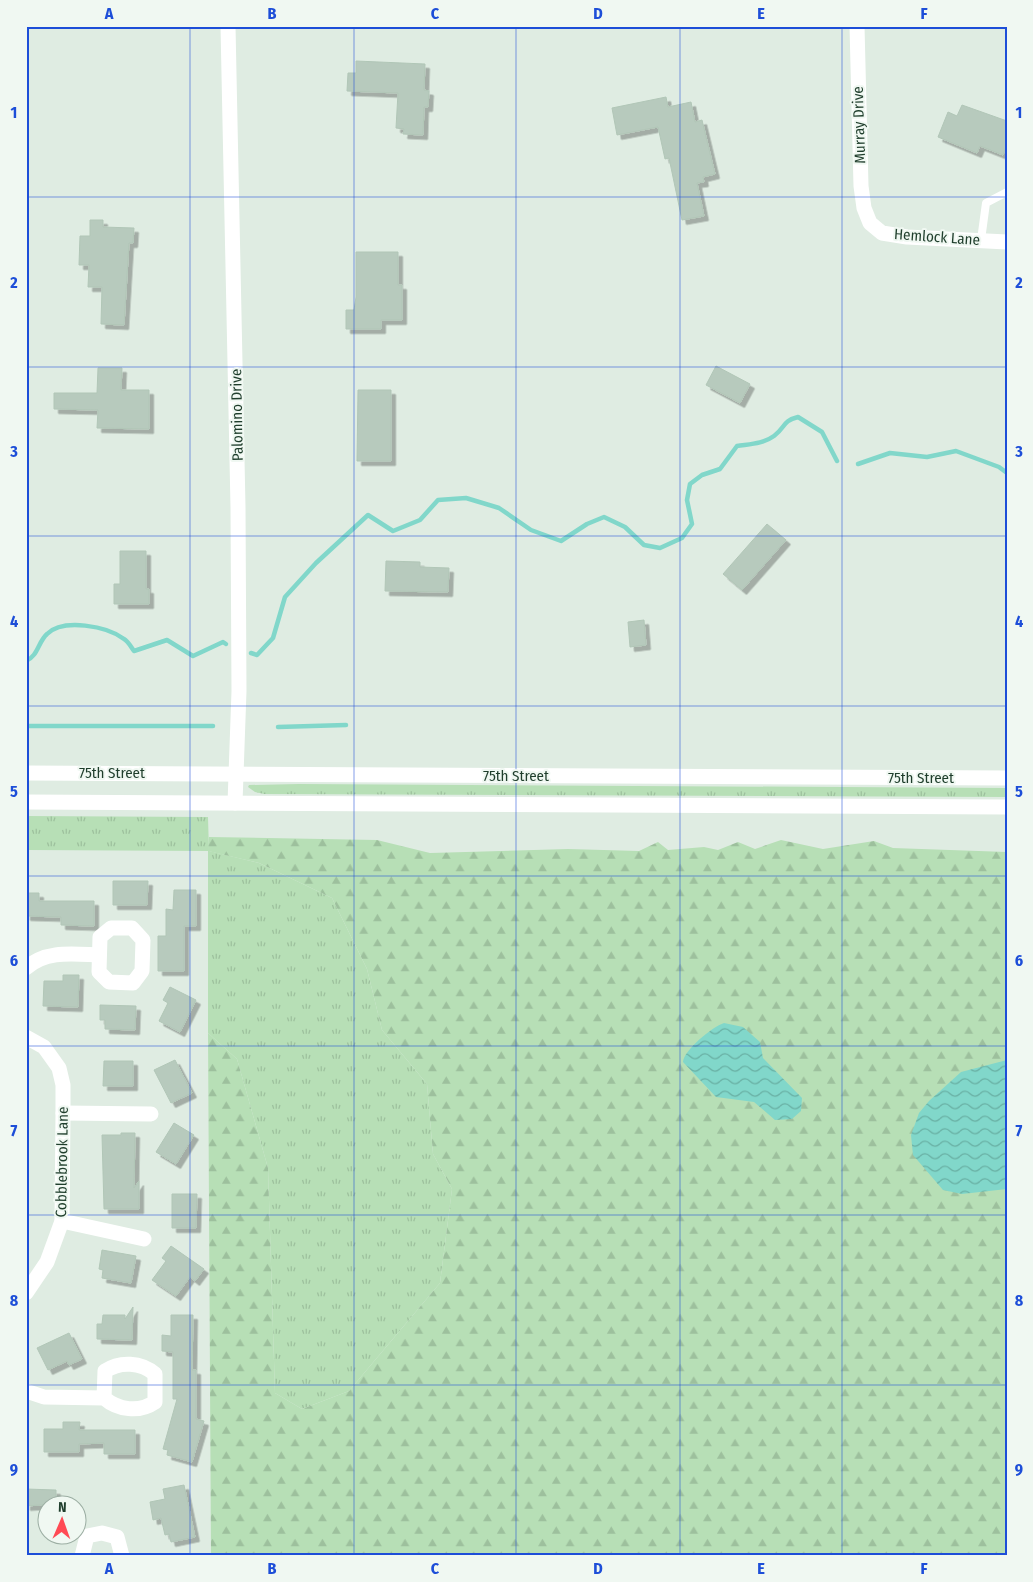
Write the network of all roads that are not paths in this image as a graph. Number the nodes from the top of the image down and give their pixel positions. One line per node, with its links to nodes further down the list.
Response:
1 (228, 26): 9 (main road, Palomino Drive)
2 (857, 26): 4 (main road, Murray Drive)
3 (1007, 192): 5 (lane)
4 (870, 223): 5 (main road, Hemlock Lane)
5 (981, 240): 6 (main road, Hemlock Lane)
6 (1007, 242)
7 (26, 773): 9 (main road, 75th Street)
8 (1007, 778): 9 (main road, 75th Street)
9 (235, 781): 11 (main road, Palomino Drive)
10 (26, 802): 11 (main road, 75th Street)
11 (235, 803): 12 (main road, 75th Street)
12 (1007, 807)
13 (98, 955): 14 (main road)
14 (26, 968)
15 (26, 1037): 16 (main road, Cobblebrook Lane)
16 (63, 1113): 17 (main road); 18 (main road, Cobblebrook Lane)
17 (150, 1114)
18 (62, 1221): 19 (main road); 20 (main road, Cobblebrook Lane)
19 (144, 1239)
20 (26, 1293)
21 (26, 1391): 22 (main road)
22 (104, 1398)
23 (82, 1556): 24 (main road)
24 (122, 1556)

